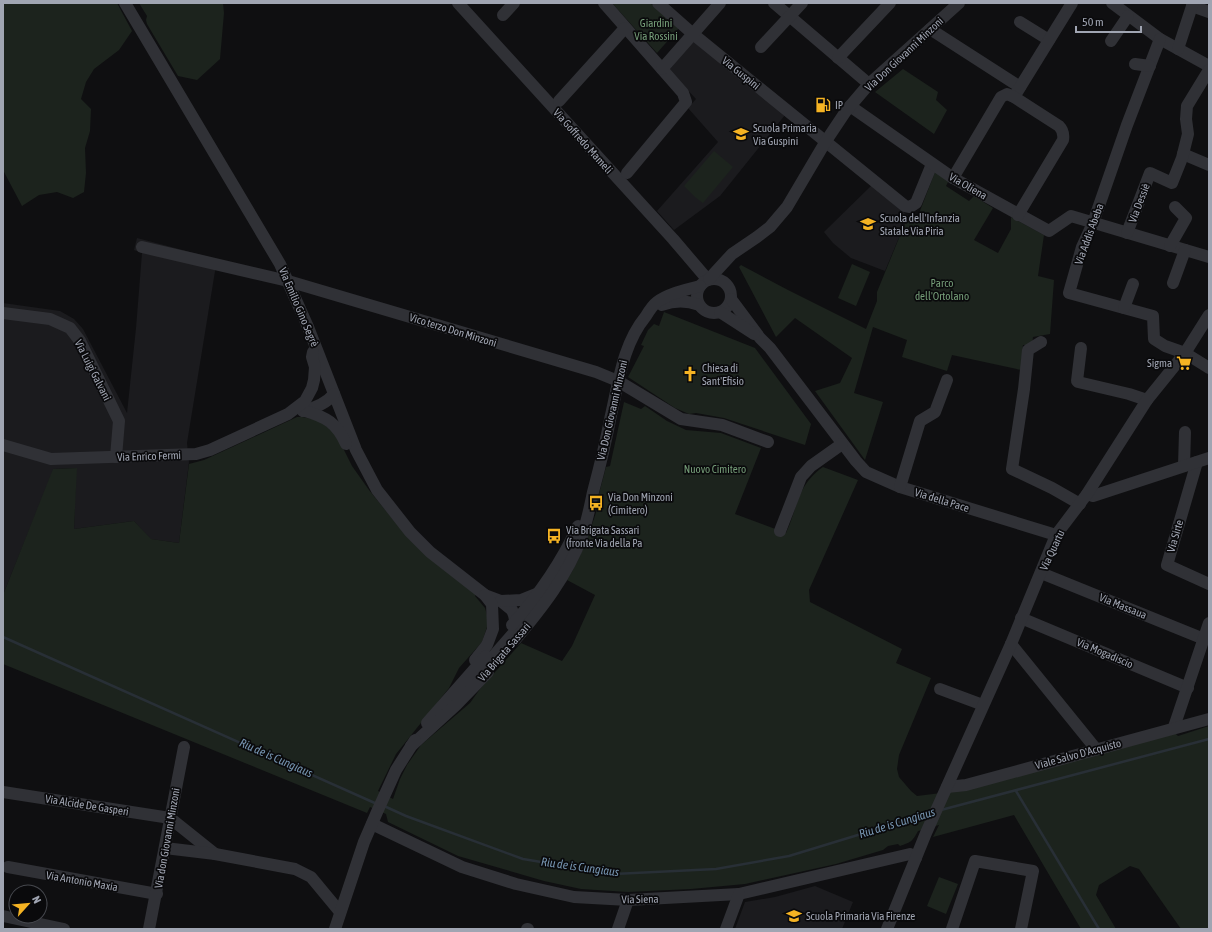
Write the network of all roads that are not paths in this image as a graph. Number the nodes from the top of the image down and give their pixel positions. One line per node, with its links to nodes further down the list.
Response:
1 (125, 3): 52 (street, Via Emilio Gino Segrè)
2 (458, 3): 53 (street, Via Goffredo Mameli)
3 (514, 3): 16 (street)
4 (604, 3): 19 (street)
5 (658, 3): 21 (street, Via Guspini)
6 (720, 3): 21 (street)
7 (774, 3): 17 (street)
8 (802, 3): 17 (street)
9 (890, 3): 27 (street)
10 (959, 3): 20 (street, Via Don Giovanni Minzoni)
11 (1072, 3): 23 (street)
12 (1112, 3): 14 (street)
13 (1193, 5): 15 (street); 26 (street)
14 (1128, 11): 22 (street); 24 (street)
15 (1209, 12)
16 (503, 15)
17 (790, 16): 25 (street); 27 (street)
18 (1020, 22): 23 (street)
19 (625, 28): 31 (street); 35 (street)
20 (930, 29): 33 (street, Via Don Giovanni Minzoni); 34 (street)
21 (693, 34): 31 (street); 37 (street, Via Guspini)
22 (1160, 39): 26 (street); 29 (street, Via Addis Abeba)
23 (1049, 40): 34 (street)
24 (1111, 41)
25 (761, 47)
26 (1178, 48): 30 (street)
27 (838, 58): 33 (street)
28 (1135, 64): 29 (street)
29 (1150, 66): 45 (street, Via Addis Abeba)
30 (1209, 66)
31 (662, 69): 41 (street)
32 (1209, 70): 38 (street, Via Dessiè)
33 (869, 84): 36 (street, Via Don Giovanni Minzoni)
34 (1013, 93): 42 (street); 44 (street)
35 (559, 101)
36 (850, 106): 37 (street, Via Don Giovanni Minzoni); 39 (street, Via Oliena)
37 (826, 141): 39 (street, Via Guspini); 50 (street, Via Don Giovanni Minzoni)
38 (1183, 154): 40 (street); 46 (street, Via Dessiè)
39 (932, 164): 42 (street, Via Oliena)
40 (1209, 165)
41 (627, 173)
42 (953, 178): 44 (street, Via Oliena)
43 (1175, 207): 47 (street)
44 (1018, 215): 45 (street, Via Oliena)
45 (1093, 223): 46 (street); 60 (street, Via Addis Abeba)
46 (1127, 233): 47 (street)
47 (1170, 246): 49 (street)
48 (142, 247): 52 (street, Vico terzo Don Minzoni)
49 (1185, 250): 51 (street); 54 (street)
50 (732, 254): 53 (street, Via Don Giovanni Minzoni); 55 (street)
51 (1209, 257)
52 (288, 281): 66 (street, Via Emilio Gino Segrè); 71 (street, Vico terzo Don Minzoni)
53 (705, 281): 55 (street); 58 (street); 59 (street, Via Don Giovanni Minzoni)
54 (1173, 283)
55 (726, 284): 57 (street)
56 (1133, 284): 60 (street)
57 (731, 299): 61 (street); 64 (street, Via della Pace)
58 (699, 305): 59 (street); 61 (street)
59 (652, 308): 71 (street, Via Don Giovanni Minzoni)
60 (1124, 308): 68 (street, Via Addis Abeba)
61 (720, 312): 64 (street, Via della Pace)
62 (3, 313): 79 (street, Via Luigi Galvani)
63 (1209, 315): 68 (street, Via Quartu)
64 (760, 338): 77 (street, Via della Pace)
65 (1041, 342): 86 (street)
66 (315, 345): 72 (street, Via Emilio Gino Segrè); 74 (street)
67 (1081, 348): 73 (street)
68 (1185, 353): 69 (street); 73 (street, Via Quartu)
69 (1209, 368)
70 (947, 380): 84 (street)
71 (618, 381): 76 (street); 89 (street, Via Don Giovanni Minzoni)
72 (334, 394): 74 (street); 82 (street, Via Emilio Gino Segrè)
73 (1147, 400): 85 (street, Via Quartu)
74 (305, 406): 79 (street, Via Enrico Fermi); 82 (street)
75 (1185, 432): 83 (street)
76 (768, 442)
77 (842, 444): 84 (street, Via della Pace); 87 (street)
78 (3, 445): 79 (street, Via Enrico Fermi)
79 (116, 457)
80 (1209, 458): 81 (street)
81 (1197, 462): 83 (street); 92 (street, Via Sirte)
82 (362, 464): 94 (street, Via Emilio Gino Segrè)
83 (1184, 466): 85 (street)
84 (900, 487): 88 (street, Via della Pace)
85 (1087, 494): 86 (street, Via Quartu)
86 (1080, 504): 88 (street, Via Quartu)
87 (780, 531)
88 (1056, 535): 90 (street, Via Quartu)
89 (576, 541): 91 (street, Via Brigata Sassari); 93 (street, Via Brigata Sassari)
90 (1041, 573): 95 (street, Via Quartu); 99 (street, Via Massaua)
91 (562, 577): 96 (street); 101 (street, Via Brigata Sassari)
92 (1209, 584)
93 (537, 594): 94 (street); 96 (street, Via Brigata Sassari)
94 (493, 600): 96 (street, Via Emilio Gino Segrè); 100 (street)
95 (1021, 618): 98 (street, Via Quartu); 102 (street, Via Mogadiscio)
96 (516, 621): 100 (street, Via Brigata Sassari); 101 (street, Via Brigata Sassari)
97 (1209, 624): 99 (street)
98 (1011, 644): 104 (street, Via Quartu); 109 (street)
99 (1205, 646): 102 (street)
100 (474, 668): 107 (street, Via Brigata Sassari)
101 (483, 677): 107 (street, Via Brigata Sassari)
102 (1188, 688): 106 (street)
103 (940, 689): 104 (street)
104 (983, 705): 110 (street, Via Quartu)
105 (1209, 719): 106 (street, Viale Salvo D'Acquisto)
106 (1174, 727): 109 (street, Viale Salvo D'Acquisto)
107 (411, 746): 113 (street, Via Brigata Sassari)
108 (184, 747): 112 (street, Via don Giovanni Minzoni)
109 (1096, 749): 110 (street, Viale Salvo D'Acquisto)
110 (945, 791): 116 (street, Via Quartu)
111 (3, 792): 112 (street, Via Alcide De Gasperi)
112 (170, 818): 114 (street, Via don Giovanni Minzoni); 115 (street)
113 (372, 824): 120 (street, Via Siena); 121 (street, Via Brigata Sassari)
114 (165, 848): 115 (street); 118 (street, Via don Giovanni Minzoni)
115 (215, 854): 121 (street)
116 (916, 858): 119 (street, Via Siena); 128 (street, Via Quartu)
117 (8, 867): 118 (street, Via Antonio Maxia)
118 (157, 894): 124 (street, Via don Giovanni Minzoni)
119 (739, 894): 120 (street, Via Siena); 127 (street)
120 (628, 900): 126 (street)
121 (340, 912): 125 (street, Via Brigata Sassari)
122 (3, 916): 123 (street)
123 (64, 929)
124 (149, 929)
125 (335, 929)
126 (618, 929)
127 (726, 929)
128 (887, 929)
129 (952, 929): 130 (street)
130 (1021, 929)

